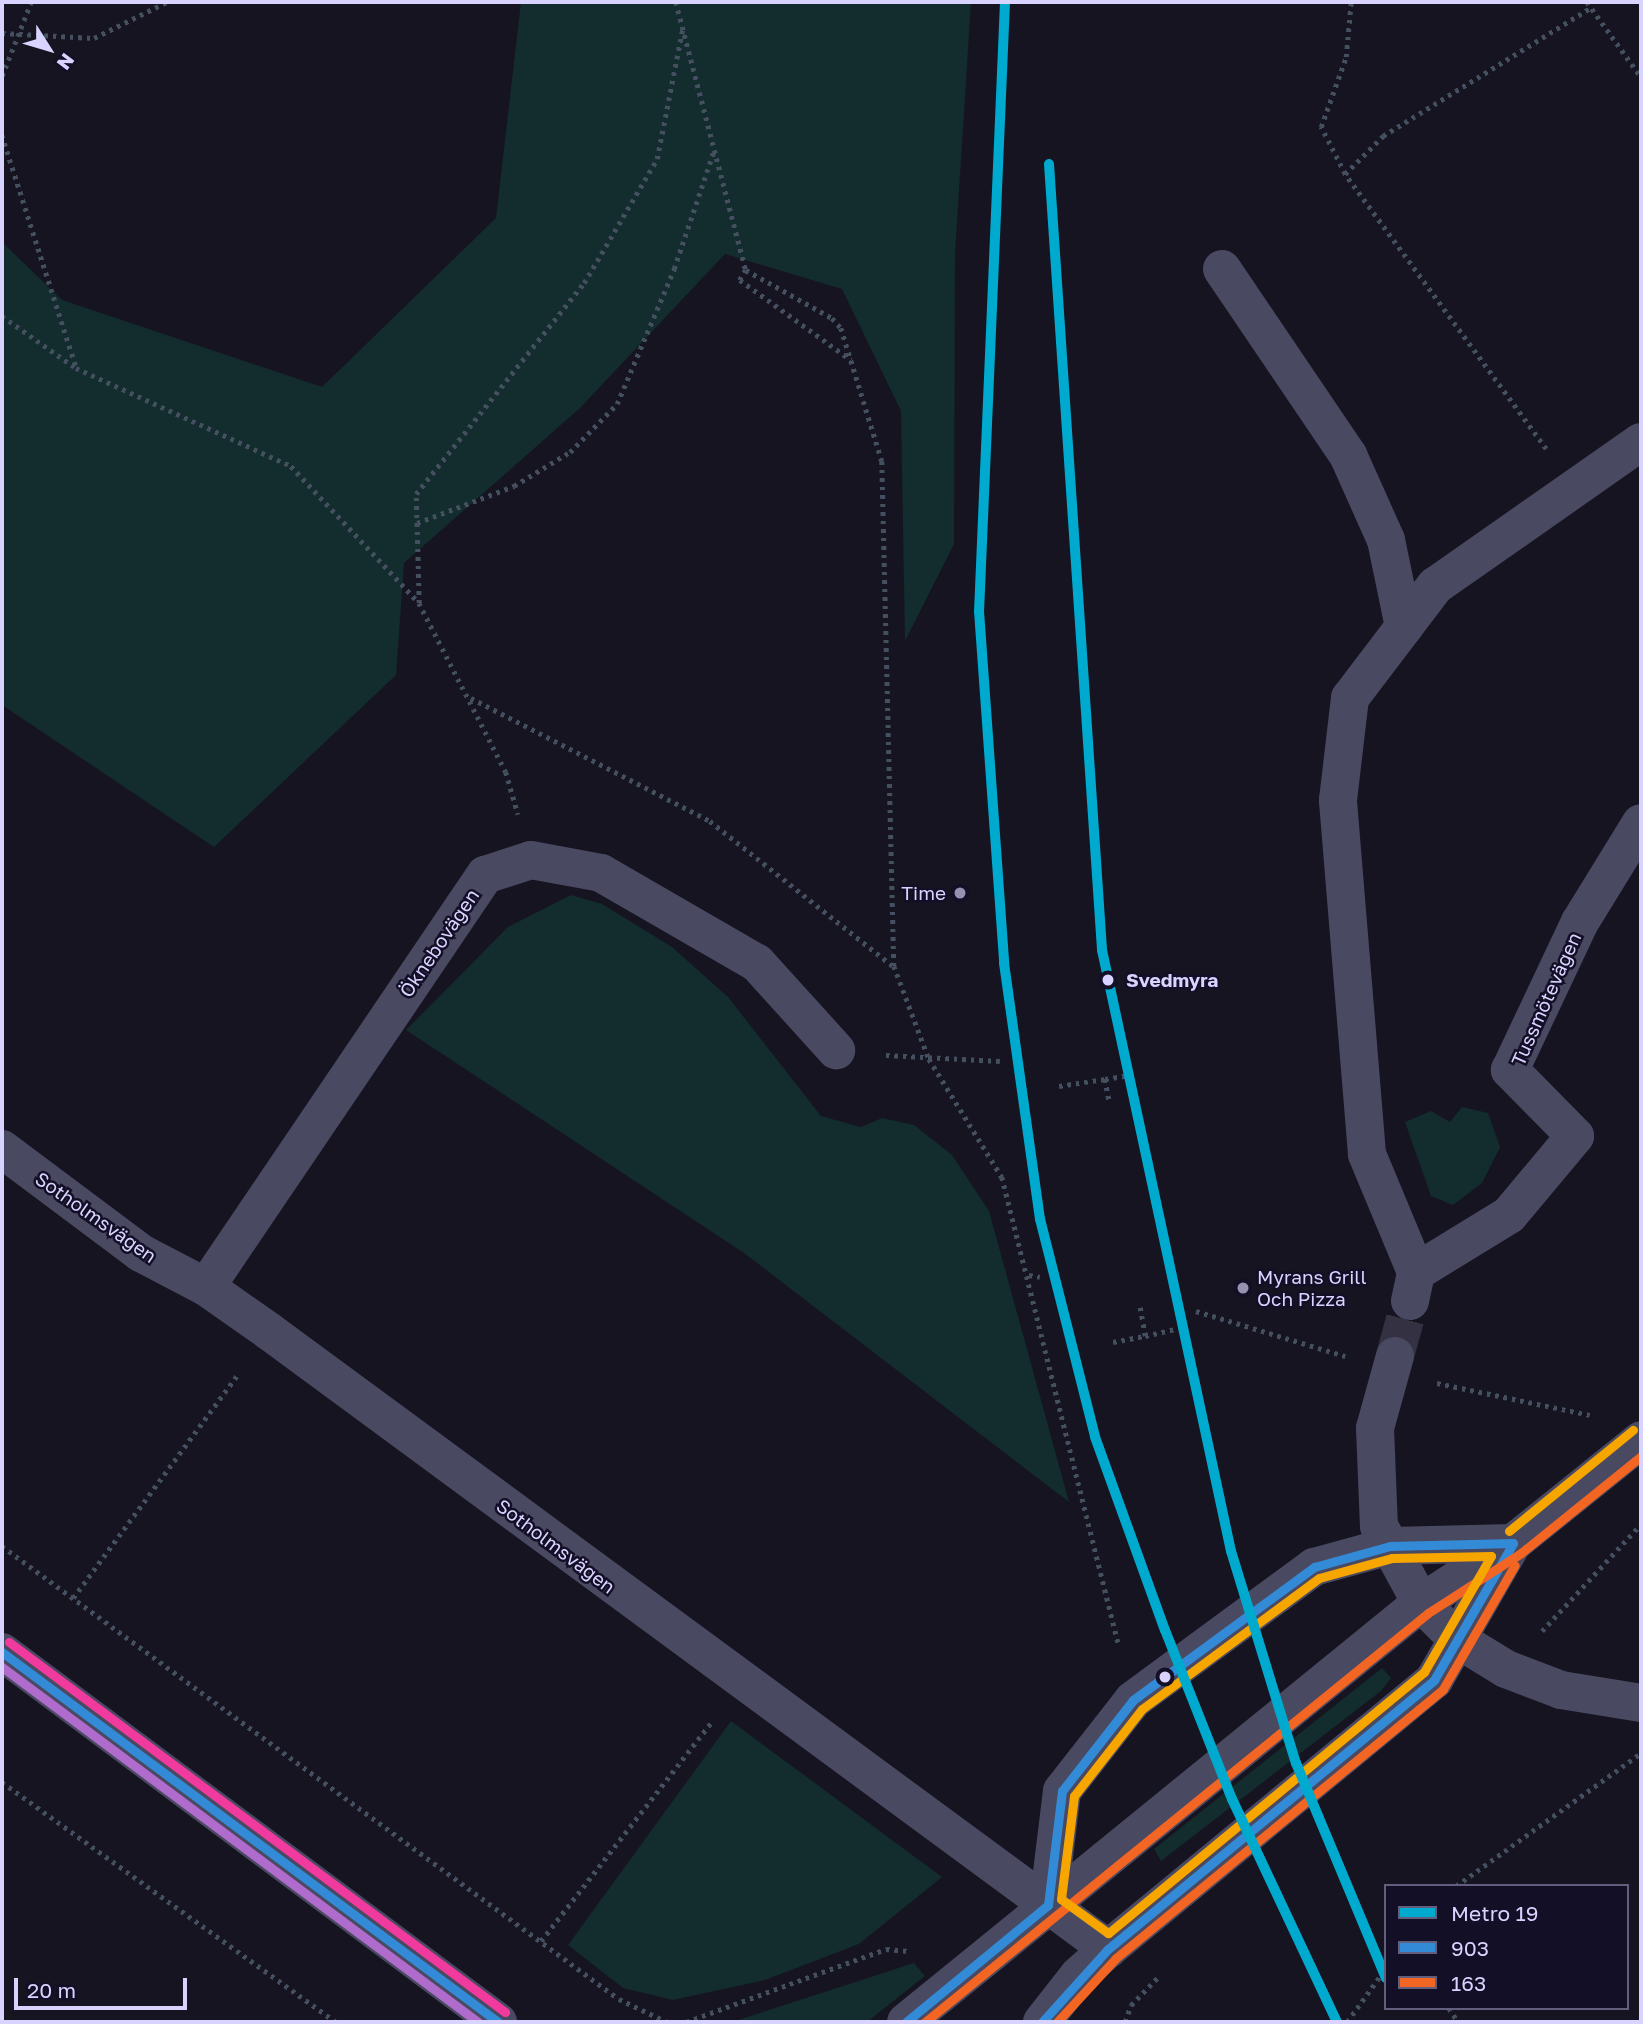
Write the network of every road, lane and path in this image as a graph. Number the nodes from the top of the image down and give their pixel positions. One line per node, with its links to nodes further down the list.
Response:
1 (31, 2): 9 (path)
2 (167, 2): 9 (path)
3 (676, 2): 7 (path)
4 (1351, 2): 14 (path)
5 (1587, 2): 6 (path)
6 (1592, 7): 11 (path); 14 (path)
7 (683, 27): 13 (path); 22 (path)
8 (2, 33): 9 (path)
9 (18, 33): 10 (path)
10 (2, 76)
11 (1641, 77)
12 (2, 135): 19 (path)
13 (715, 150): 16 (path); 22 (path)
14 (1345, 174): 21 (path)
15 (1222, 269): 24 (street)
16 (746, 270): 18 (path); 18 (path)
17 (2, 317): 19 (path)
18 (851, 360): 28 (path)
19 (76, 368): 23 (path)
20 (1641, 442): 21 (street)
21 (1572, 488): 24 (street)
22 (417, 523): 23 (path)
23 (419, 603): 25 (path)
24 (1404, 626): 26 (street, Tussmötevägen)
25 (470, 697): 27 (path); 28 (path)
26 (1641, 823)
27 (531, 860): 29 (street, Öknebovägen); 39 (street, Öknebovägen)
28 (894, 967): 30 (path)
29 (836, 1050)
30 (929, 1059): 31 (path); 37 (path)
31 (1000, 1061)
32 (1137, 1074): 33 (path)
33 (1105, 1079): 34 (path); 35 (path)
34 (1059, 1086)
35 (1109, 1100)
36 (2, 1149): 39 (street, Sotholmsvägen)
37 (1029, 1275): 38 (path); 54 (path)
38 (1040, 1277)
39 (206, 1287): 42 (street, Sotholmsvägen)
40 (1140, 1307): 43 (path)
41 (1181, 1328): 43 (path)
42 (270, 1332): 50 (path); 55 (street, Sotholmsvägen)
43 (1145, 1336): 44 (path)
44 (1112, 1342)
45 (1395, 1356): 49 (street)
46 (1641, 1440): 47 (street)
47 (1513, 1543): 49 (street); 51 (street); 52 (street)
48 (2, 1546): 50 (path)
49 (1390, 1546): 51 (street); 60 (street)
50 (74, 1598): 61 (path)
51 (1421, 1603): 52 (street); 60 (street)
52 (1457, 1639): 56 (street); 62 (street)
53 (2, 1652): 65 (street)
54 (1117, 1654)
55 (740, 1684): 60 (street, Sotholmsvägen); 61 (path)
56 (1641, 1703)
57 (1641, 1754): 59 (path)
58 (2, 1782): 67 (path)
59 (1459, 1884)
60 (1048, 1905): 62 (street, Sotholmsvägen); 70 (street)
61 (541, 1941): 66 (path)
62 (1108, 1949): 71 (street)
63 (920, 1952): 69 (path)
64 (1384, 1971): 72 (path)
65 (488, 2019)
66 (658, 2020): 68 (path)
67 (336, 2022)
68 (667, 2022)
69 (685, 2022)
70 (906, 2022)
71 (1042, 2022)
72 (1347, 2022)

